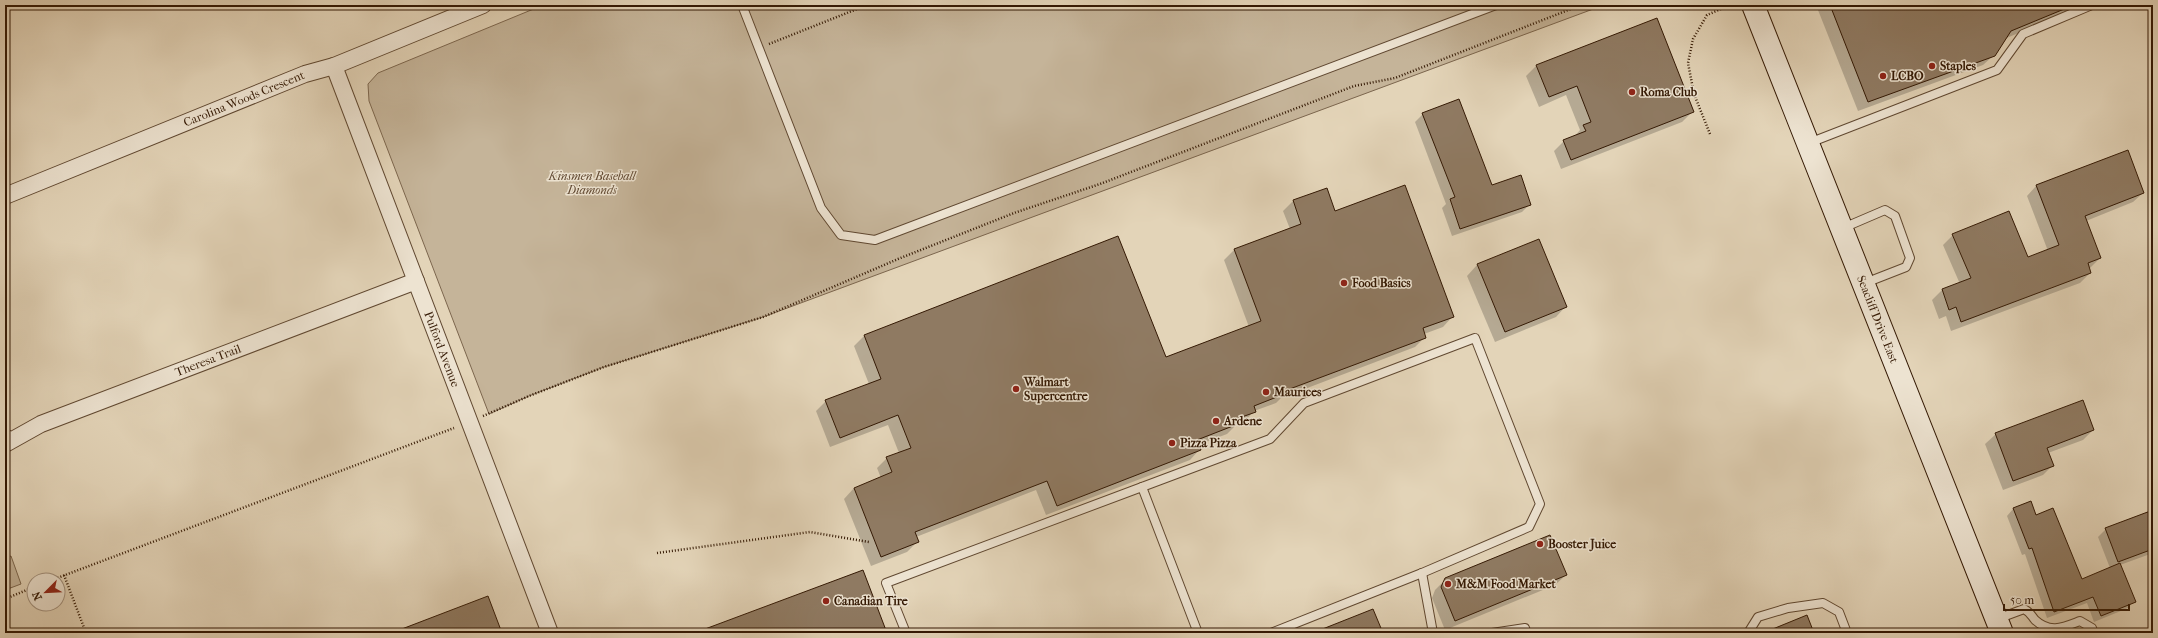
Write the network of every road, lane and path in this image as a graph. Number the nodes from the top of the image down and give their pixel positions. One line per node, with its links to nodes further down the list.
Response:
1 (483, 5): 10 (street, Carolina Woods Crescent)
2 (742, 5): 9 (lane)
3 (867, 5): 9 (path)
4 (1496, 5): 9 (lane)
5 (1581, 5): 17 (path)
6 (1730, 5): 11 (path)
7 (1753, 5): 12 (main road, Seacliff Drive East)
8 (2092, 5): 12 (lane)
9 (759, 48)
10 (334, 66): 13 (street, Carolina Woods Crescent); 15 (street, Pulford Avenue)
11 (1710, 134)
12 (1809, 143): 14 (main road, Seacliff Drive East)
13 (5, 196)
14 (1842, 228): 16 (main road, Seacliff Drive East); 16 (lane)
15 (416, 281): 17 (street, Pulford Avenue); 18 (street, Theresa Trail)
16 (1864, 283): 27 (main road, Seacliff Drive East)
17 (468, 423): 23 (path); 30 (street, Pulford Avenue)
18 (5, 437)
19 (1142, 487): 22 (lane); 31 (lane); 32 (lane)
20 (870, 542): 21 (path)
21 (656, 552)
22 (1422, 573): 33 (lane); 34 (lane)
23 (66, 574)
24 (66, 580): 29 (path)
25 (26, 590): 26 (path)
26 (5, 599)
27 (1999, 626): 38 (lane)
28 (1526, 630): 35 (lane)
29 (86, 633)
30 (550, 633)
31 (906, 633)
32 (1198, 633)
33 (1271, 633)
34 (1433, 633)
35 (1492, 633)
36 (1748, 633): 37 (lane)
37 (1847, 633)
38 (2094, 633)

